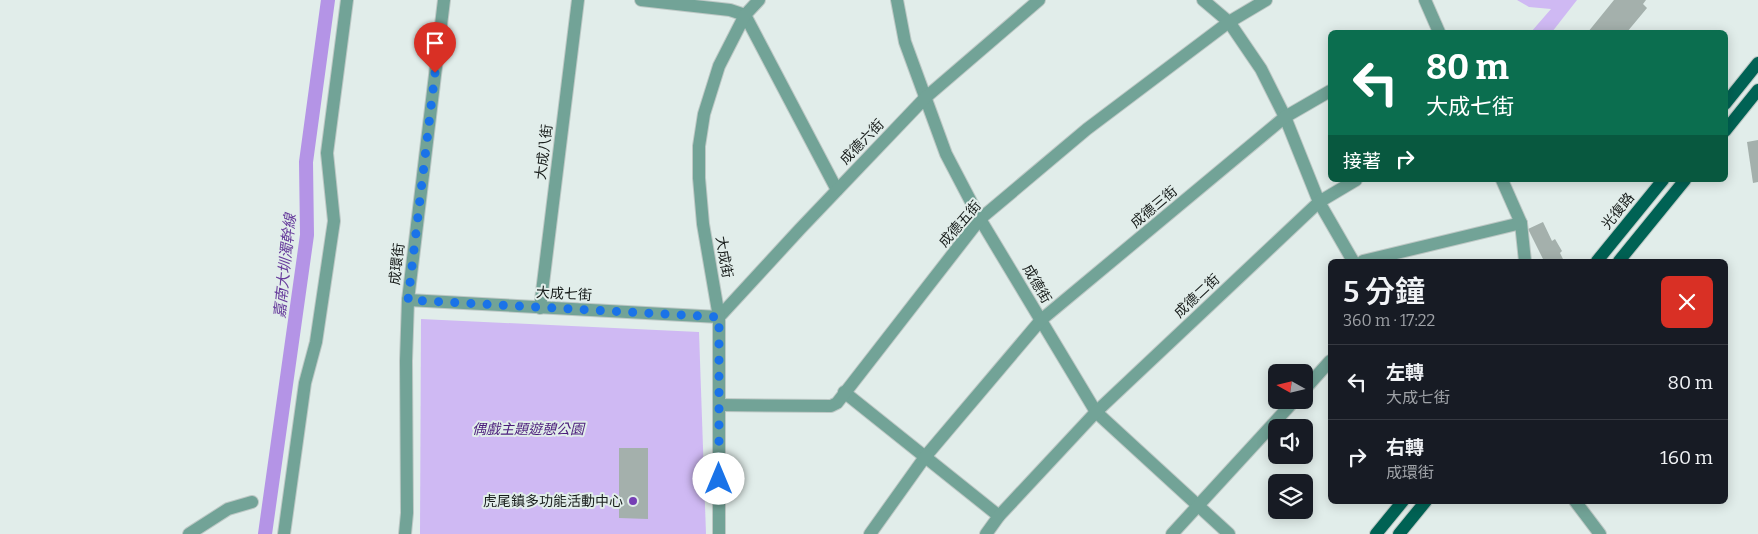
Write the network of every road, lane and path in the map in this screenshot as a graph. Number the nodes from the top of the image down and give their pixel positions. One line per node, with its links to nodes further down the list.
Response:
1 (347, 0): 53 (street)
2 (444, 0): 35 (street, 成環街)
3 (578, 0): 36 (street, 大成八街)
4 (641, 0): 11 (street)
5 (760, 0): 12 (street, 大成街)
6 (897, 0): 18 (street, 成德街)
7 (1039, 0): 18 (street, 成德六街)
8 (1203, 0): 13 (street)
9 (1266, 0): 13 (street, 成德五街)
10 (1425, 0): 14 (street)
11 (731, 5): 12 (street)
12 (745, 15): 26 (street); 37 (street, 大成街)
13 (1229, 22): 20 (street); 28 (street, 成德五街)
14 (1435, 30)
15 (1758, 63): 19 (main road)
16 (1758, 90): 21 (main road)
17 (1328, 92): 20 (street, 成德三街)
18 (925, 98): 26 (street, 成德六街); 28 (street, 成德街)
19 (1728, 100)
20 (1285, 117): 27 (street); 38 (street, 成德三街)
21 (1728, 127)
22 (1353, 182): 27 (street, 成德二街)
23 (1503, 182): 29 (street)
24 (1661, 182): 33 (main road, 光復路)
25 (1683, 182): 34 (main road)
26 (837, 190): 37 (street, 成德六街)
27 (1319, 202): 30 (street); 44 (street, 成德二街)
28 (980, 219): 38 (street, 成德街); 41 (street, 成德五街)
29 (1521, 223): 31 (street); 32 (street)
30 (1352, 259)
31 (1371, 259)
32 (1525, 259)
33 (1599, 259)
34 (1621, 259)
35 (408, 300): 36 (street, 大成七街); 54 (street, 成環街)
36 (540, 308): 37 (street, 大成七街)
37 (719, 317): 42 (street, 大成街)
38 (1041, 320): 44 (street, 成德街); 45 (street, 成德三街)
39 (1328, 363): 40 (street)
40 (1313, 380)
41 (844, 392): 42 (street, 成德五街); 45 (street)
42 (719, 405): 55 (street, 大成街)
43 (1287, 409): 50 (street)
44 (1096, 412): 50 (street, 成德街); 51 (street, 成德二街)
45 (925, 458): 51 (street); 56 (street, 成德三街)
46 (252, 502): 52 (street)
47 (1401, 504): 60 (main road)
48 (1424, 504): 61 (main road)
49 (1577, 504): 62 (street)
50 (1197, 506): 58 (street); 59 (street, 成德街)
51 (999, 516): 57 (street, 成德二街)
52 (189, 534)
53 (284, 534)
54 (405, 534)
55 (719, 534)
56 (870, 534)
57 (986, 534)
58 (1172, 534)
59 (1229, 534)
60 (1376, 534)
61 (1400, 534)
62 (1600, 534)

